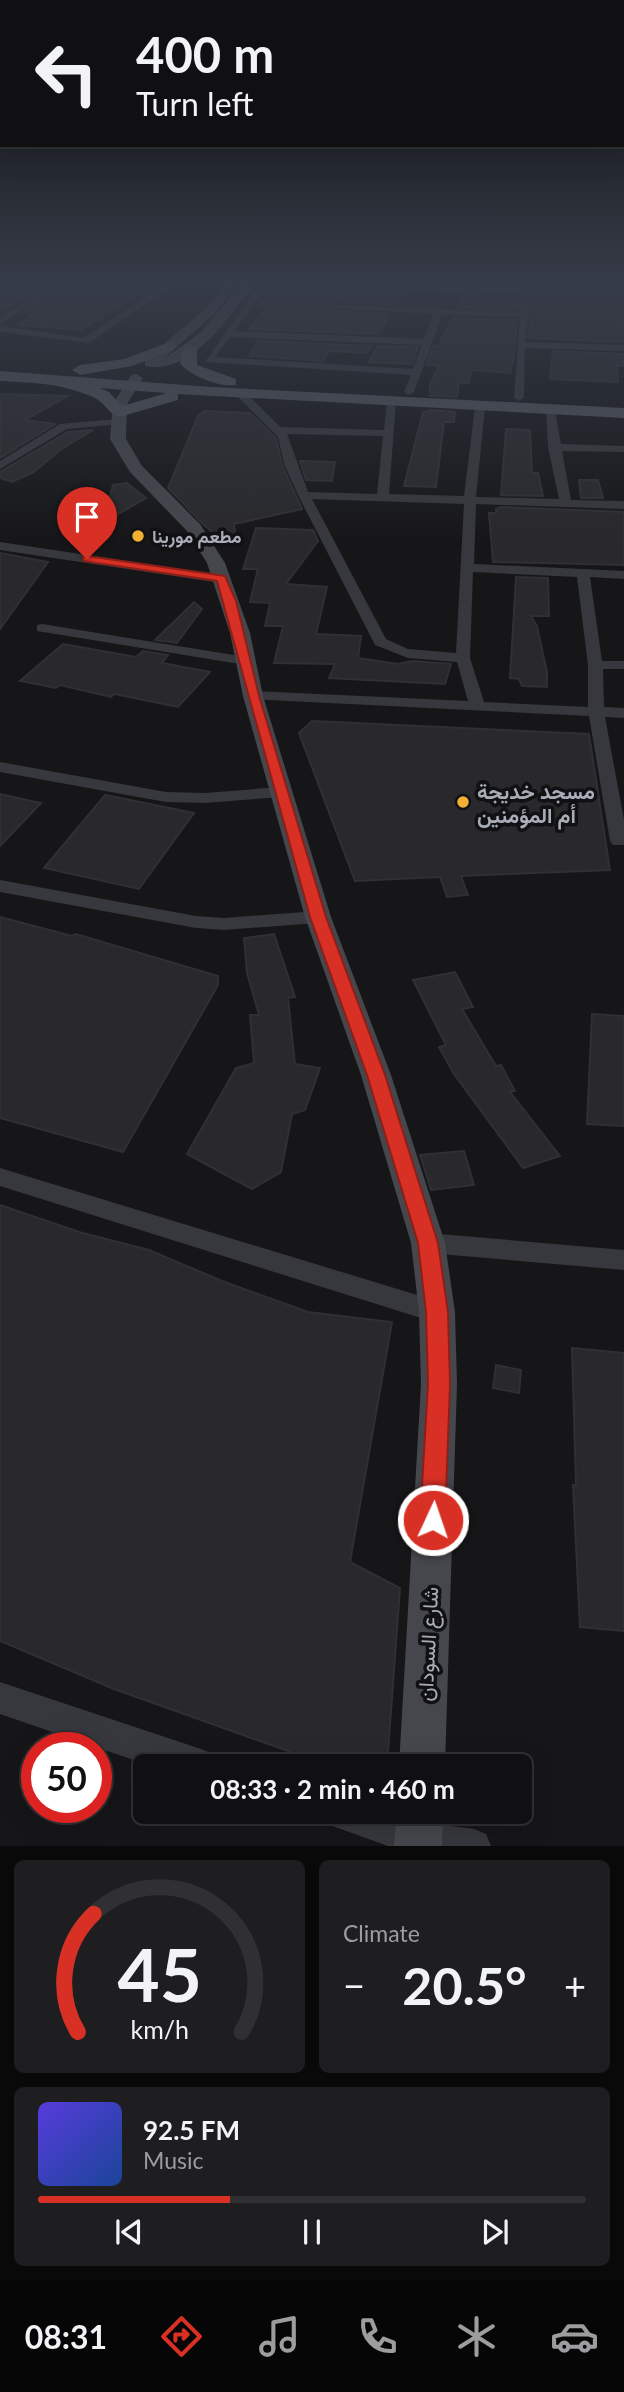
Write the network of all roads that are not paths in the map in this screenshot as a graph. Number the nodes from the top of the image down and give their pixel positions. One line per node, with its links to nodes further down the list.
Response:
1 (17, 370): 6 (main road)
2 (62, 370): 6 (main road)
3 (197, 370): 10 (main road)
4 (384, 370): 7 (street)
5 (520, 370): 13 (street)
6 (45, 372): 14 (main road)
7 (416, 372): 12 (street)
8 (0, 376): 9 (main road)
9 (65, 382): 14 (main road); 14 (main road)
10 (238, 388): 11 (main road); 12 (main road); 14 (main road); 15 (main road); 20 (street)
11 (211, 392): 14 (main road); 14 (main road)
12 (409, 392): 13 (main road)
13 (519, 398): 16 (main road)
14 (125, 400): 24 (street); 34 (main road, شارع السودان)
15 (392, 402): 17 (main road); 21 (street)
16 (624, 403)
17 (480, 407): 18 (main road); 27 (street)
18 (550, 411): 19 (main road); 22 (street)
19 (624, 413)
20 (276, 430): 21 (street); 25 (street)
21 (387, 433): 26 (street)
22 (554, 447): 23 (street); 28 (street)
23 (624, 449)
24 (0, 466)
25 (304, 495): 26 (street); 36 (street)
26 (383, 497): 27 (street)
27 (470, 500): 28 (street); 31 (street)
28 (566, 503): 29 (street)
29 (624, 505)
30 (0, 546): 34 (street)
31 (468, 568): 32 (street); 36 (street)
32 (583, 574): 33 (street); 38 (street)
33 (624, 575)
34 (221, 579): 37 (main road, شارع السودان)
35 (42, 628): 37 (street)
36 (463, 658): 41 (street)
37 (246, 661): 40 (main road, شارع السودان)
38 (595, 665): 39 (street); 42 (street)
39 (624, 666)
40 (253, 696): 41 (street); 45 (main road, شارع السودان)
41 (478, 707): 42 (street)
42 (596, 712): 43 (street); 46 (street)
43 (624, 713)
44 (0, 766): 45 (street)
45 (280, 792): 48 (main road, شارع السودان)
46 (619, 841)
47 (0, 886): 48 (street)
48 (318, 917): 50 (main road, شارع السودان)
49 (0, 1177): 52 (street)
50 (428, 1243): 51 (street); 52 (main road, شارع السودان)
51 (624, 1260)
52 (437, 1312): 55 (main road, شارع السودان)
53 (0, 1698): 54 (street)
54 (166, 1754)
55 (423, 1754)
56 (388, 1824): 57 (street)
57 (419, 1832): 58 (street)
58 (474, 1846)

